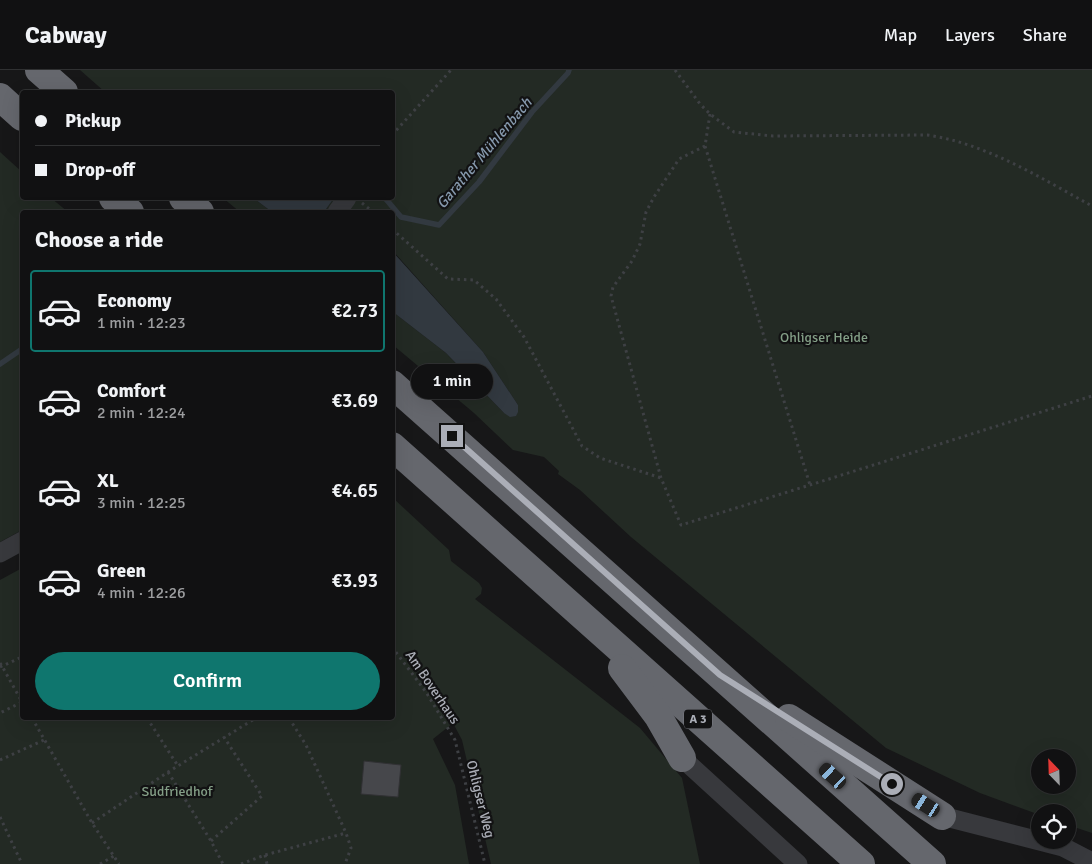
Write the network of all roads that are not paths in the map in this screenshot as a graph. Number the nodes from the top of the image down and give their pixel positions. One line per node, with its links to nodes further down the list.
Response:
1 (39, 70): 2 (highway)
2 (62, 90)
3 (0, 97): 4 (highway)
4 (20, 115)
5 (115, 200): 7 (highway)
6 (185, 200): 8 (highway)
7 (128, 210)
8 (198, 210)
9 (395, 387): 14 (highway)
10 (395, 449): 13 (highway, A 3)
11 (20, 542): 12 (lane)
12 (0, 553)
13 (534, 573): 15 (highway); 19 (highway, A 3)
14 (720, 675): 16 (highway); 20 (highway)
15 (682, 758): 18 (lane)
16 (942, 816): 17 (lane)
17 (1092, 862)
18 (798, 864)
19 (861, 864)
20 (932, 864)

